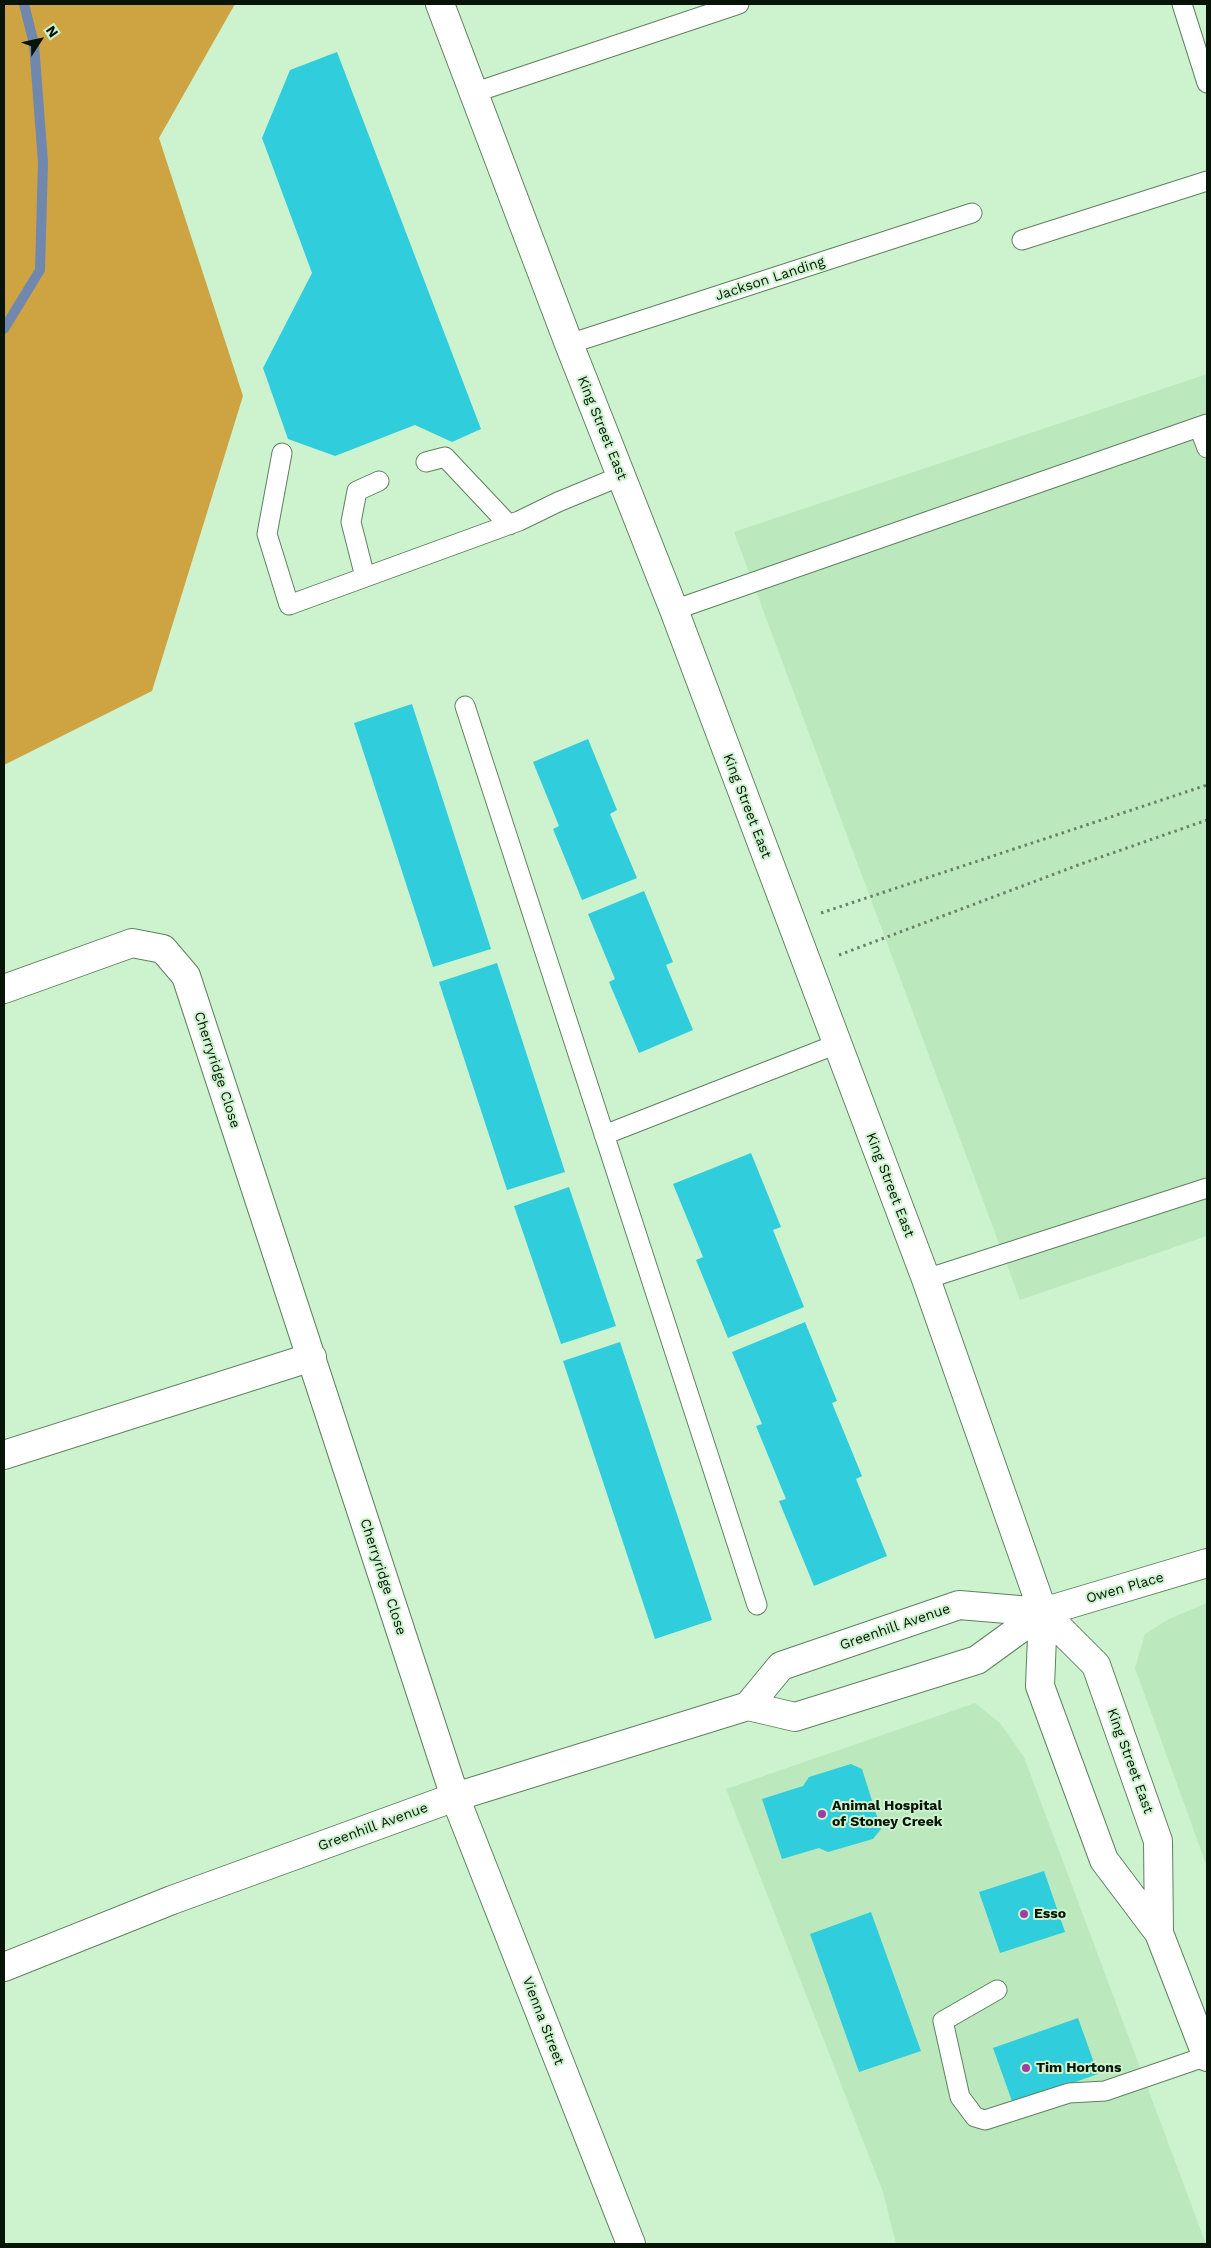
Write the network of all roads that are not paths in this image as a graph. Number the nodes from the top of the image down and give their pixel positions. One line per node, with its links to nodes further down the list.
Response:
1 (440, 4): 6 (street, King Street East)
2 (739, 4): 4 (lane)
3 (1182, 4): 5 (lane)
4 (700, 10): 6 (lane)
5 (1207, 83)
6 (473, 93): 10 (street, King Street East)
7 (1207, 181): 9 (lane)
8 (972, 213): 10 (lane, Jackson Landing)
9 (1022, 240)
10 (569, 344): 15 (street, King Street East)
11 (1203, 426): 12 (lane); 19 (lane)
12 (1207, 448)
13 (282, 453): 18 (lane)
14 (426, 462): 17 (lane)
15 (621, 476): 17 (lane); 19 (street, King Street East)
16 (379, 481): 18 (lane)
17 (509, 525): 18 (lane)
18 (364, 577)
19 (674, 610): 22 (street, King Street East)
20 (465, 706): 23 (lane)
21 (4, 989): 26 (street, Cherryridge Close)
22 (837, 1044): 23 (lane); 25 (street, King Street East)
23 (604, 1135): 29 (lane)
24 (1207, 1188): 25 (lane)
25 (926, 1279): 30 (street, King Street East)
26 (312, 1357): 27 (street); 32 (street, Cherryridge Close)
27 (4, 1455)
28 (1207, 1563): 30 (street, Owen Place)
29 (757, 1605)
30 (1043, 1612): 31 (street); 31 (street, Greenhill Avenue); 33 (street, King Street East); 33 (street, King Street East)
31 (748, 1706): 32 (street, Greenhill Avenue)
32 (455, 1797): 34 (street, Greenhill Avenue); 37 (street, Vienna Street)
33 (1158, 1933): 36 (street, King Street East)
34 (4, 1967)
35 (997, 1990): 36 (lane)
36 (1207, 2056)
37 (630, 2244)

